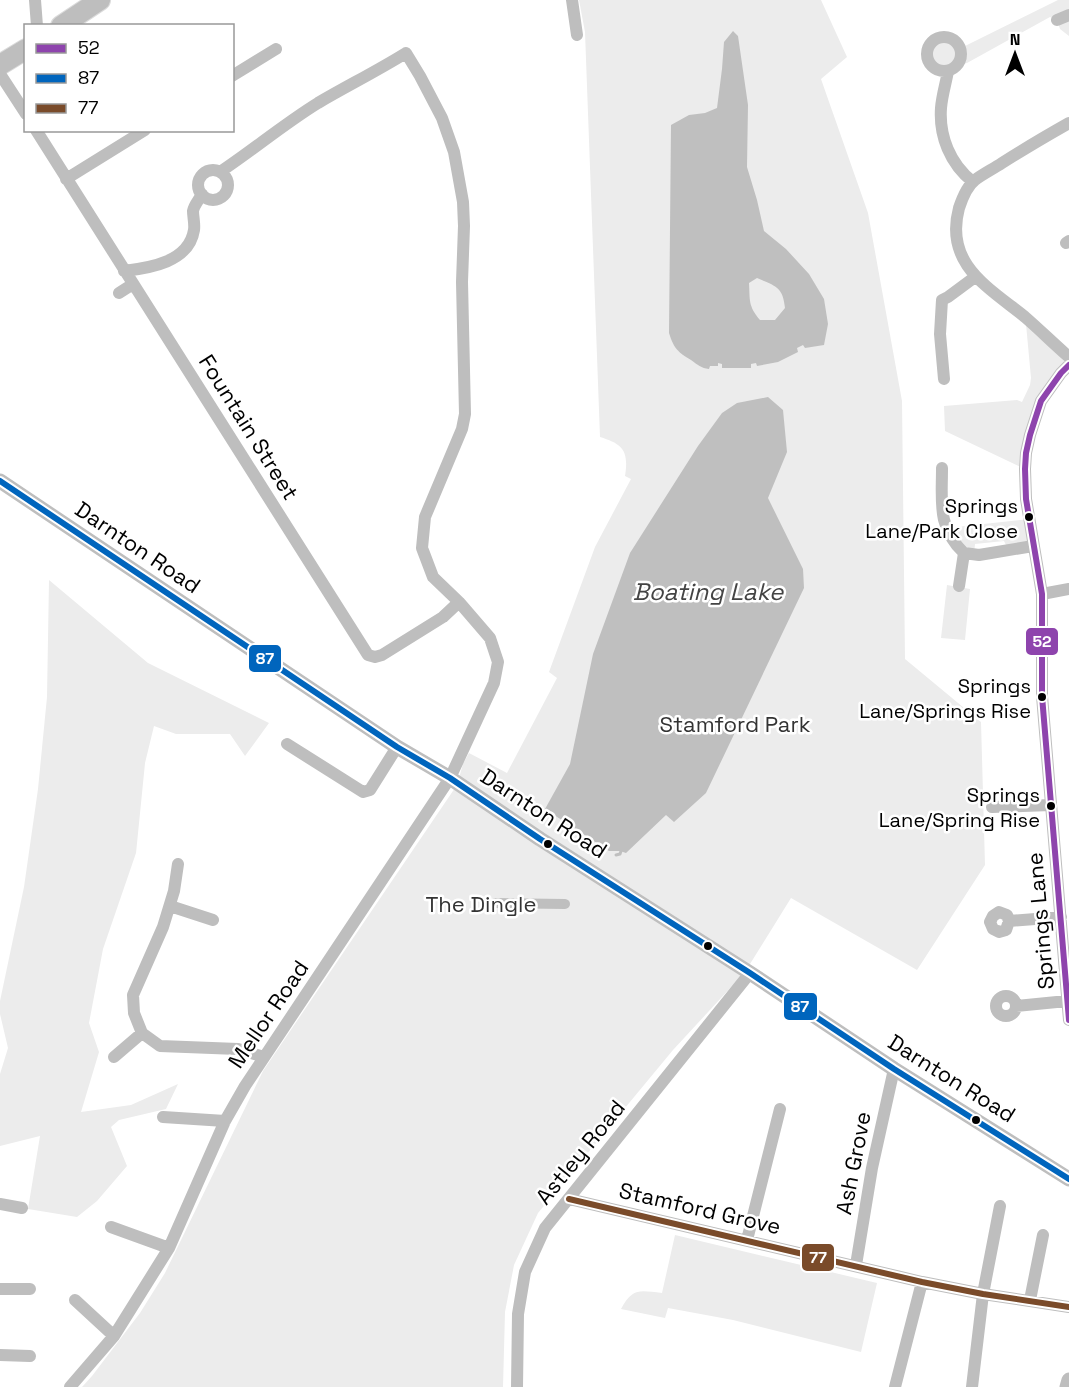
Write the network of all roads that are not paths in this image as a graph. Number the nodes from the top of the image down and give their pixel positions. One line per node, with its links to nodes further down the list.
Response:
1 (34, 0): 6 (street)
2 (100, 0): 7 (main road)
3 (572, 0): 8 (street)
4 (1069, 15): 5 (street)
5 (1057, 20)
6 (37, 24)
7 (64, 24)
8 (577, 35)
9 (24, 50): 11 (main road)
10 (276, 50): 14 (street)
11 (0, 65)
12 (948, 71): 21 (street)
13 (0, 74): 15 (street)
14 (234, 75)
15 (24, 111)
16 (1069, 123): 21 (street)
17 (37, 132): 20 (street, Fountain Street)
18 (142, 132): 20 (street)
19 (220, 172): 22 (street); 22 (street); 37 (street)
20 (66, 179): 23 (street, Fountain Street)
21 (972, 182): 24 (street)
22 (202, 194): 23 (street)
23 (124, 270): 25 (street, Fountain Street)
24 (975, 277): 27 (street); 29 (street)
25 (133, 284): 26 (street); 37 (street, Fountain Street)
26 (119, 293)
27 (1069, 357)
28 (1069, 365): 32 (street, Springs Lane)
29 (944, 379)
30 (942, 468): 33 (street)
31 (0, 481): 39 (street, Darnton Road)
32 (1034, 546): 33 (street); 36 (street, Springs Lane)
33 (964, 553): 34 (street)
34 (959, 586)
35 (1069, 589): 36 (street)
36 (1042, 594): 41 (street, Springs Lane)
37 (459, 602): 40 (street, Mellor Road)
38 (287, 744): 39 (street)
39 (397, 747): 40 (street, Darnton Road)
40 (450, 778): 48 (street, Darnton Road); 54 (street, Mellor Road)
41 (1051, 805): 42 (street); 45 (street, Springs Lane)
42 (992, 807)
43 (178, 864): 44 (street)
44 (170, 906): 46 (street); 52 (street)
45 (1060, 917): 47 (street); 49 (street, Springs Lane)
46 (213, 920)
47 (1009, 921)
48 (750, 973): 55 (street, Darnton Road); 60 (street, Astley Road)
49 (1067, 1001): 50 (street); 51 (street, Springs Lane)
50 (1016, 1006)
51 (1069, 1020)
52 (142, 1033): 53 (street); 54 (street)
53 (114, 1057)
54 (264, 1058): 58 (street, Mellor Road)
55 (894, 1069): 59 (street, Darnton Road); 68 (street, Ash Grove)
56 (780, 1108): 66 (street)
57 (163, 1117): 58 (street)
58 (225, 1121): 67 (street, Mellor Road)
59 (1069, 1177)
60 (569, 1199): 66 (street, Stamford Grove); 81 (street, Astley Road)
61 (0, 1204): 63 (street)
62 (1000, 1206): 72 (street)
63 (22, 1208)
64 (111, 1227): 67 (street)
65 (1043, 1235): 74 (street)
66 (747, 1240): 68 (street, Stamford Grove)
67 (170, 1248): 76 (street, Mellor Road)
68 (856, 1265): 69 (street, Stamford Grove)
69 (922, 1282): 72 (street, Stamford Grove); 82 (street)
70 (0, 1289): 71 (street)
71 (30, 1289)
72 (983, 1294): 74 (street, Stamford Grove); 83 (street)
73 (75, 1300): 76 (street)
74 (1030, 1300): 75 (street, Stamford Grove)
75 (1069, 1306)
76 (114, 1336): 80 (street, Mellor Road)
77 (0, 1355): 78 (street)
78 (30, 1356)
79 (1069, 1380): 84 (street)
80 (70, 1387)
81 (517, 1387)
82 (895, 1387)
83 (972, 1387)
84 (1067, 1387)

